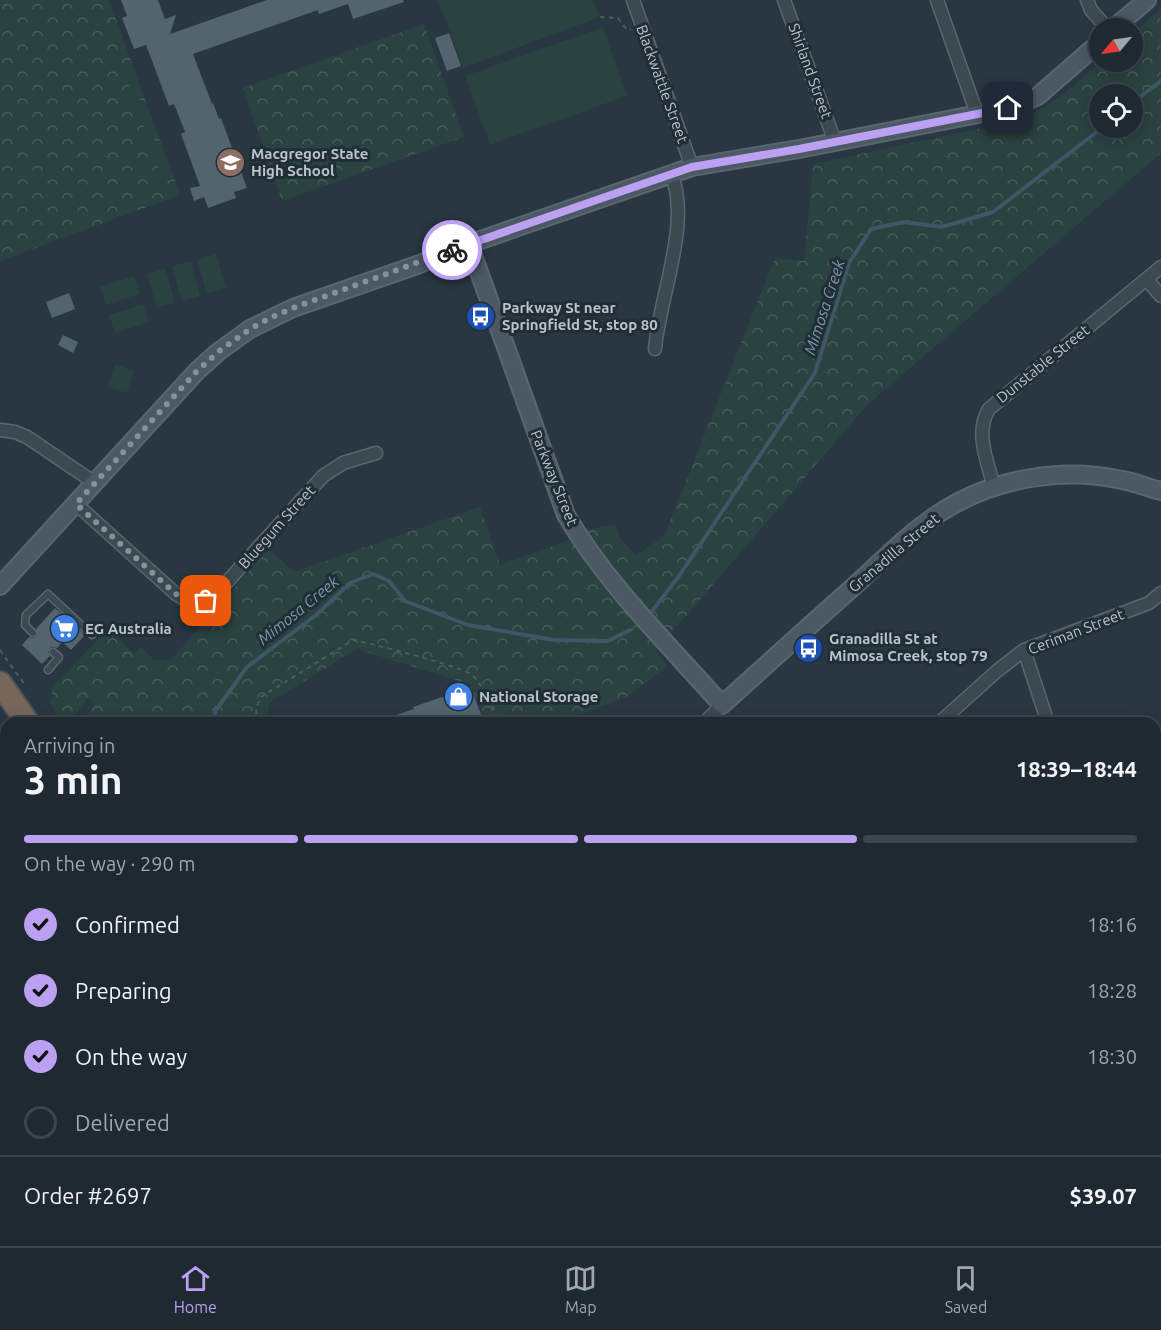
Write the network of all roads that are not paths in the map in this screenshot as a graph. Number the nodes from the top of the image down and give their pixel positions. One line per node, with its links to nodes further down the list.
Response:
1 (633, 0): 11 (street, Blackwattle Street)
2 (784, 0): 10 (street, Shirland Street)
3 (937, 0): 9 (street)
4 (1087, 0): 6 (street)
5 (1147, 0): 7 (street)
6 (1099, 18)
7 (1126, 18)
8 (1089, 52): 9 (street)
9 (977, 114): 10 (street)
10 (836, 142): 11 (street)
11 (692, 167): 12 (street)
12 (671, 174): 13 (street); 17 (street)
13 (469, 243): 20 (street); 32 (street, Parkway Street)
14 (1161, 267): 15 (street, Dunstable Street)
15 (1147, 280): 16 (street); 21 (street, Dunstable Street)
16 (1161, 296)
17 (655, 349)
18 (0, 430): 20 (street)
19 (375, 453): 23 (street, Bluegum Street)
20 (95, 483): 23 (street)
21 (994, 488): 22 (street, Granadilla Street); 32 (street, Granadilla Street)
22 (1161, 492)
23 (76, 504): 24 (street)
24 (0, 586)
25 (1161, 593): 28 (street, Ceriman Street)
26 (33, 633): 27 (lane)
27 (92, 635)
28 (1024, 650): 35 (street, Ceriman Street); 36 (street)
29 (53, 652): 30 (lane)
30 (48, 670)
31 (0, 683): 33 (highway)
32 (723, 705): 34 (street, Granadilla Street)
33 (24, 717)
34 (710, 717)
35 (946, 717)
36 (1046, 717)

